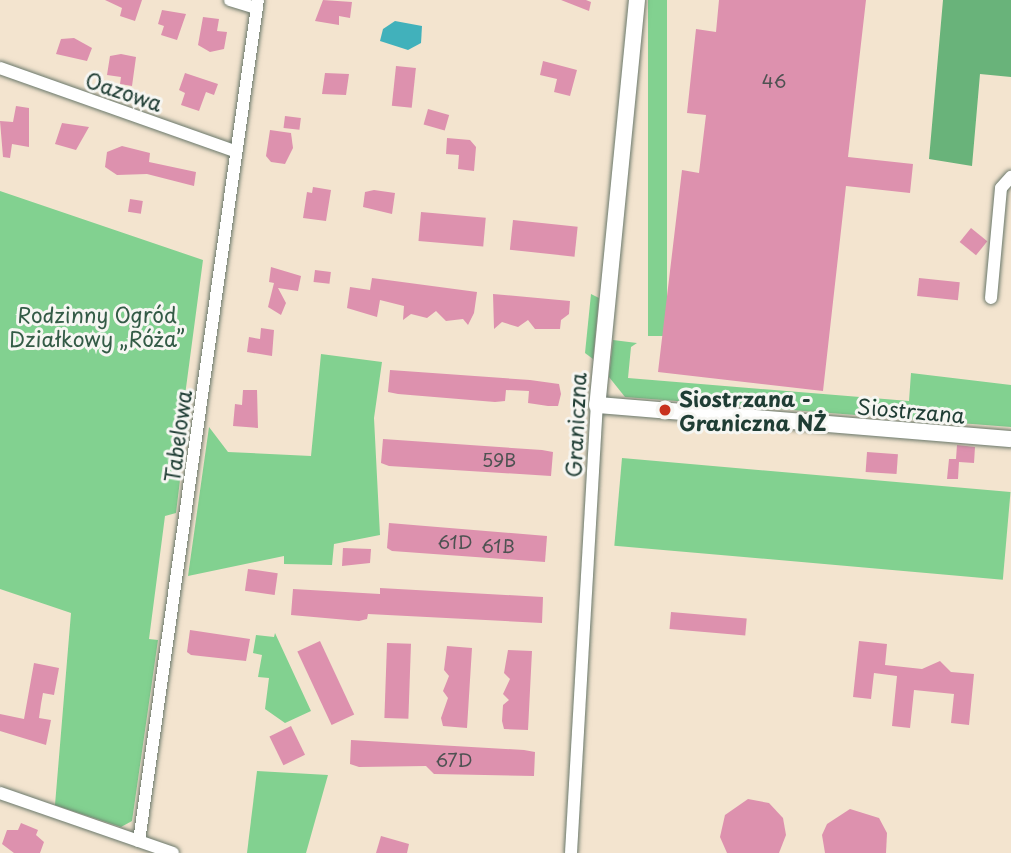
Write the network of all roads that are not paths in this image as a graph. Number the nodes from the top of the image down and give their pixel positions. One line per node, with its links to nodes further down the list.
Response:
1 (230, 0): 3 (street)
2 (637, 0): 8 (street, Graniczna)
3 (258, 4): 5 (street, Tabelowa)
4 (0, 68): 5 (street, Oazowa)
5 (235, 151): 11 (street, Tabelowa)
6 (1011, 177): 7 (street)
7 (990, 298)
8 (597, 405): 9 (street, Siostrzana); 13 (street, Graniczna)
9 (1011, 439)
10 (0, 793): 11 (street)
11 (139, 841): 12 (street)
12 (173, 853)
13 (571, 853)

